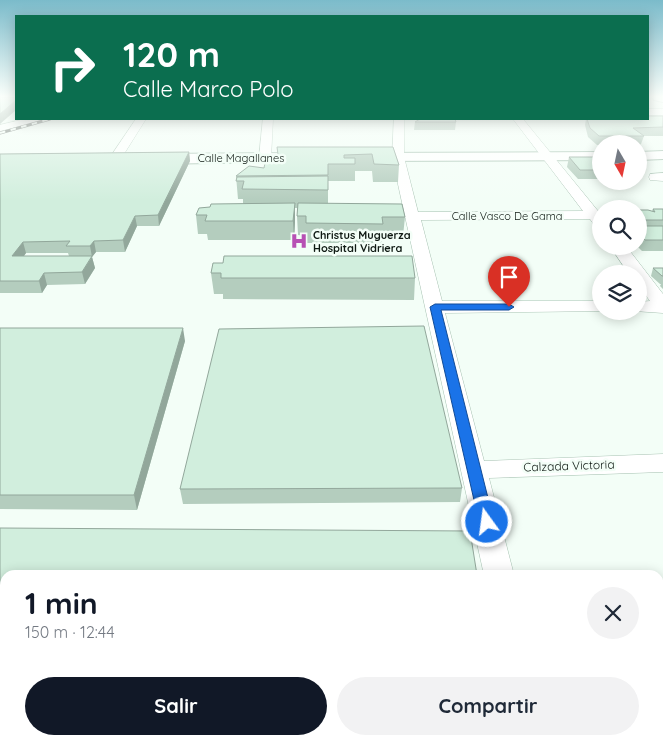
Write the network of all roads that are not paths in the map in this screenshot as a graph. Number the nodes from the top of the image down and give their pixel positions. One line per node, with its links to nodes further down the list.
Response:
1 (133, 132): 14 (street)
2 (267, 132): 12 (street)
3 (400, 132): 11 (street)
4 (528, 132): 5 (street)
5 (547, 156): 6 (street); 11 (street); 15 (street)
6 (592, 156)
7 (648, 156): 8 (street)
8 (663, 156)
9 (332, 157): 12 (street, Calle Magallanes)
10 (351, 157): 11 (street)
11 (398, 157): 16 (street)
12 (265, 158): 14 (street, Calle Magallanes)
13 (96, 159): 14 (street, Calle Magallanes)
14 (115, 159)
15 (592, 210)
16 (413, 216): 17 (street, Calle Vasco De Gama); 19 (street)
17 (592, 218)
18 (647, 285): 22 (street)
19 (435, 307): 20 (street); 24 (street)
20 (592, 307)
21 (647, 307): 22 (street)
22 (663, 307)
23 (663, 463): 24 (street, Calzada Victoria)
24 (474, 470): 25 (street)
25 (499, 570)

